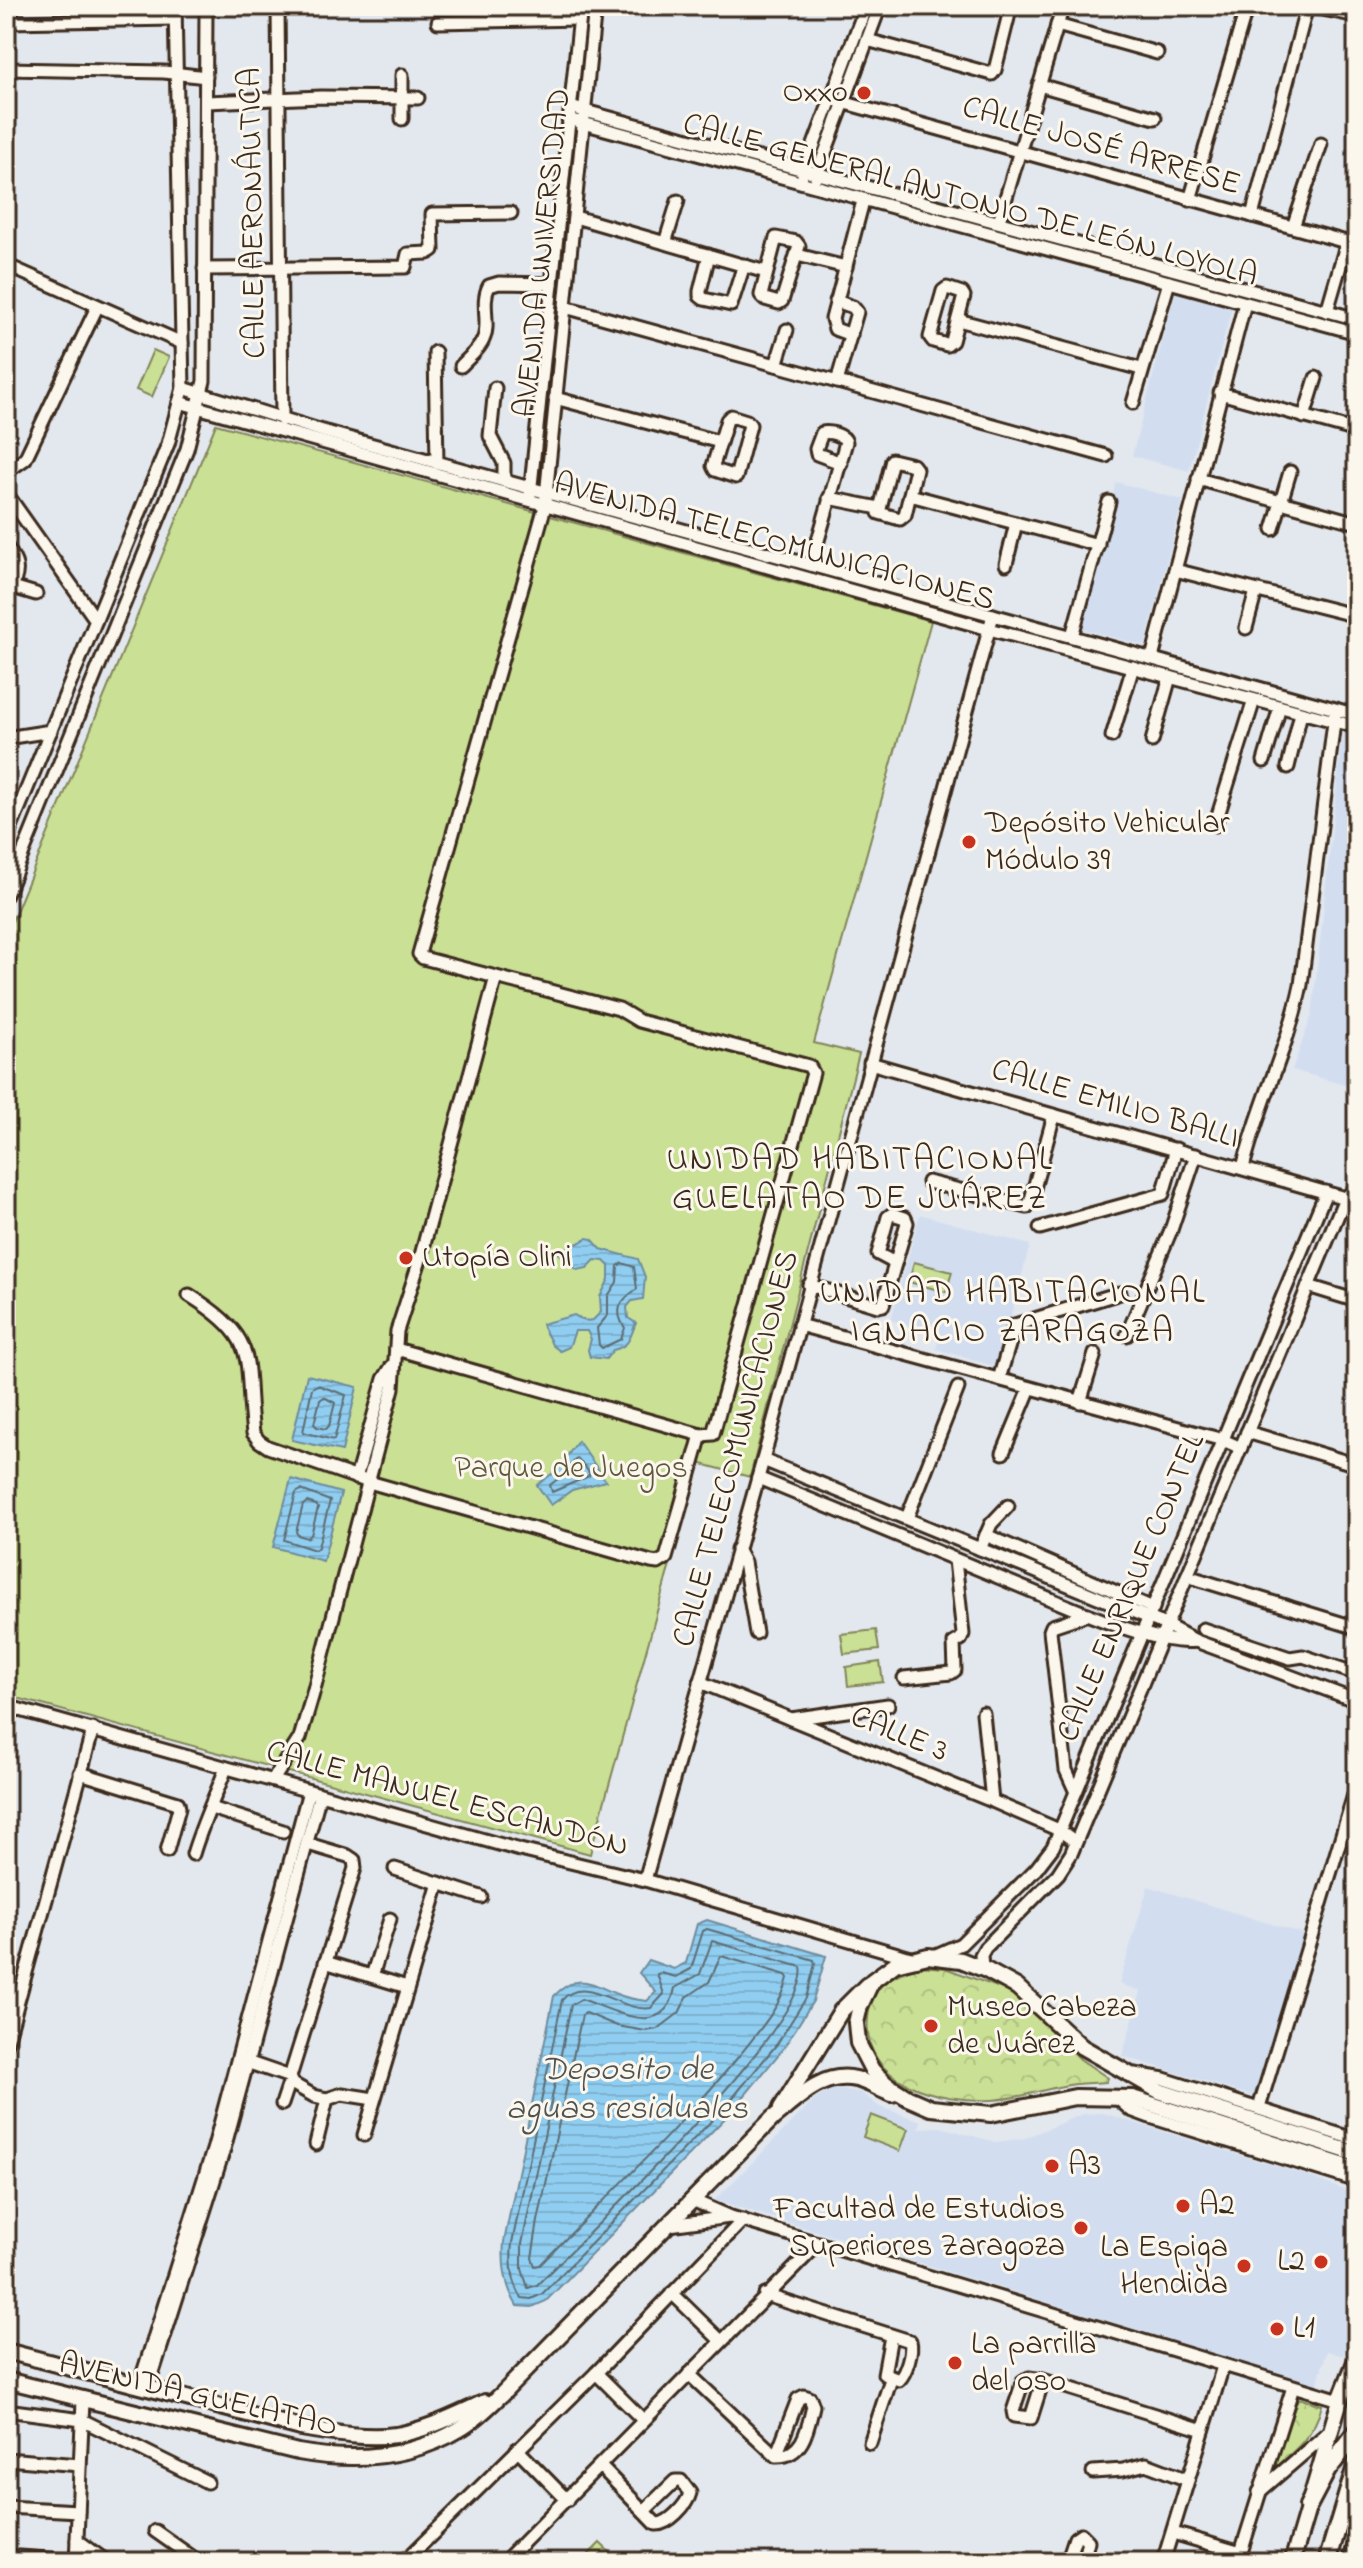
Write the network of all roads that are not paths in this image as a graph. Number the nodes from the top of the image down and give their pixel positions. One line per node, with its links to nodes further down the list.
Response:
1 (175, 6): 14 (street)
2 (206, 6): 24 (street)
3 (278, 6): 28 (street, CALLE AERONÁUTICA)
4 (581, 6): 15 (street, AVENIDA UNIVERSIDAD)
5 (595, 6): 32 (street, AVENIDA UNIVERSIDAD)
6 (866, 6): 29 (street)
7 (880, 6): 19 (street)
8 (1000, 6): 19 (street)
9 (1063, 6): 18 (street)
10 (1247, 6): 43 (street)
11 (1308, 6): 12 (street); 47 (street)
12 (1328, 8): 13 (street)
13 (1357, 16)
14 (175, 19): 16 (street); 22 (street)
15 (579, 19): 17 (street); 33 (street, AVENIDA UNIVERSIDAD)
16 (6, 22)
17 (438, 22)
18 (1057, 25): 20 (street); 25 (street)
19 (867, 40): 31 (street)
20 (1157, 53)
21 (6, 69): 22 (street)
22 (176, 74): 24 (street); 73 (street)
23 (402, 75): 26 (street)
24 (206, 77): 30 (street)
25 (1039, 85): 34 (street); 38 (street)
26 (402, 98): 27 (street); 28 (street); 35 (street)
27 (418, 98)
28 (279, 99): 30 (street); 59 (street, CALLE AERONÁUTICA)
29 (831, 99): 31 (street, CALLE JOSÉ ARRESE); 39 (street)
30 (207, 102): 58 (street)
31 (844, 103): 38 (street, CALLE JOSÉ ARRESE); 40 (street)
32 (584, 110): 33 (street, CALLE GENERAL ANTONIO DE LEÓN LOYOLA); 36 (street, AVENIDA UNIVERSIDAD); 39 (street, CALLE GENERAL ANTONIO DE LEÓN LOYOLA)
33 (569, 113): 36 (street, CALLE GENERAL ANTONIO DE LEÓN LOYOLA); 62 (street, AVENIDA UNIVERSIDAD)
34 (1155, 118)
35 (402, 119)
36 (583, 123): 41 (street, CALLE GENERAL ANTONIO DE LEÓN LOYOLA); 48 (street, AVENIDA UNIVERSIDAD)
37 (1321, 144): 50 (street)
38 (1019, 151): 43 (street, CALLE JOSÉ ARRESE); 49 (street)
39 (804, 169): 40 (street, CALLE GENERAL ANTONIO DE LEÓN LOYOLA); 41 (street)
40 (818, 172): 42 (street); 49 (street, CALLE GENERAL ANTONIO DE LEÓN LOYOLA)
41 (799, 182): 42 (street, CALLE GENERAL ANTONIO DE LEÓN LOYOLA)
42 (813, 186): 45 (street, CALLE GENERAL ANTONIO DE LEÓN LOYOLA)
43 (1190, 200): 47 (street, CALLE JOSÉ ARRESE)
44 (678, 201): 51 (street)
45 (863, 201): 57 (street); 61 (street, CALLE GENERAL ANTONIO DE LEÓN LOYOLA)
46 (511, 213): 59 (street)
47 (1252, 216): 50 (street, CALLE JOSÉ ARRESE)
48 (575, 217): 51 (street); 66 (street, AVENIDA UNIVERSIDAD)
49 (999, 221): 67 (street, CALLE GENERAL ANTONIO DE LEÓN LOYOLA)
50 (1293, 227): 52 (street, CALLE JOSÉ ARRESE)
51 (665, 243): 53 (street)
52 (1352, 243): 67 (street)
53 (709, 255): 56 (street); 56 (street)
54 (797, 255): 57 (street); 60 (street); 60 (street)
55 (6, 265): 65 (street)
56 (744, 265): 60 (street)
57 (846, 267): 63 (street)
58 (204, 269): 59 (street); 83 (street)
59 (281, 269): 89 (street, CALLE AERONÁUTICA)
60 (766, 272)
61 (1169, 282): 64 (street, CALLE GENERAL ANTONIO DE LEÓN LOYOLA); 77 (street)
62 (552, 284): 76 (street); 99 (street, AVENIDA UNIVERSIDAD)
63 (836, 301): 72 (street); 72 (street)
64 (1245, 303): 71 (street, CALLE GENERAL ANTONIO DE LEÓN LOYOLA); 82 (street)
65 (97, 307): 73 (street); 95 (street)
66 (565, 307): 75 (street); 84 (street, AVENIDA UNIVERSIDAD)
67 (1327, 311): 68 (street, CALLE GENERAL ANTONIO DE LEÓN LOYOLA)
68 (1357, 319)
69 (958, 320): 69 (street); 77 (street)
70 (787, 330): 75 (street)
71 (1357, 333)
72 (851, 335): 79 (street)
73 (182, 343): 80 (street)
74 (435, 352): 93 (street)
75 (776, 365): 79 (street)
76 (461, 366)
77 (1141, 369): 86 (street)
78 (1316, 378): 88 (street)
79 (837, 382): 92 (street)
80 (183, 388): 83 (street, AVENIDA TELECOMUNICACIONES); 85 (street)
81 (495, 388): 98 (street)
82 (1220, 393): 88 (street); 97 (street)
83 (202, 395): 87 (street); 89 (street, AVENIDA TELECOMUNICACIONES)
84 (555, 398): 91 (street); 100 (street, AVENIDA UNIVERSIDAD)
85 (179, 402): 87 (street, AVENIDA TELECOMUNICACIONES); 123 (street)
86 (1133, 403)
87 (198, 409): 104 (street, AVENIDA TELECOMUNICACIONES); 146 (street)
88 (1304, 417): 90 (street)
89 (282, 420): 93 (street, AVENIDA TELECOMUNICACIONES)
90 (1357, 431)
91 (720, 442): 91 (street)
92 (1106, 456)
93 (437, 463): 98 (street, AVENIDA TELECOMUNICACIONES)
94 (841, 463): 103 (street)
95 (6, 472)
96 (1290, 472): 106 (street)
97 (1198, 479): 106 (street); 116 (street)
98 (504, 481): 99 (street, AVENIDA TELECOMUNICACIONES)
99 (531, 487): 100 (street, AVENIDA TELECOMUNICACIONES); 104 (street, AVENIDA UNIVERSIDAD)
100 (545, 492): 107 (street, AVENIDA UNIVERSIDAD); 115 (street, AVENIDA TELECOMUNICACIONES)
101 (6, 493): 123 (street)
102 (910, 495): 108 (street); 108 (street); 109 (street)
103 (829, 498): 108 (street); 115 (street)
104 (529, 502): 107 (street, AVENIDA TELECOMUNICACIONES)
105 (1109, 502): 112 (street)
106 (1282, 502): 110 (street); 111 (street)
107 (545, 506): 124 (street, AVENIDA TELECOMUNICACIONES); 150 (street, AVENIDA UNIVERSIDAD)
108 (879, 508)
109 (1016, 523): 112 (street); 114 (street)
110 (1357, 523)
111 (1273, 529)
112 (1098, 545): 127 (street)
113 (6, 546): 117 (street)
114 (1006, 564)
115 (811, 565): 120 (street, AVENIDA TELECOMUNICACIONES)
116 (1175, 570): 118 (street); 130 (street)
117 (9, 586): 119 (street)
118 (1256, 591): 122 (street); 125 (street)
119 (36, 594)
120 (963, 607): 121 (street, AVENIDA TELECOMUNICACIONES); 124 (street)
121 (993, 615): 126 (street, CALLE TELECOMUNICACIONES); 127 (street, AVENIDA TELECOMUNICACIONES)
122 (1357, 616)
123 (96, 620): 139 (street)
124 (963, 621): 126 (street, AVENIDA TELECOMUNICACIONES)
125 (1246, 628)
126 (989, 629): 131 (street, AVENIDA TELECOMUNICACIONES); 151 (street, CALLE TELECOMUNICACIONES)
127 (1072, 636): 130 (street, AVENIDA TELECOMUNICACIONES)
128 (1357, 637): 129 (street)
129 (1357, 647)
130 (1152, 658): 136 (street, AVENIDA TELECOMUNICACIONES)
131 (1133, 667): 132 (street, AVENIDA TELECOMUNICACIONES); 140 (street)
132 (1170, 677): 133 (street, AVENIDA TELECOMUNICACIONES); 142 (street)
133 (1254, 700): 134 (street, AVENIDA TELECOMUNICACIONES); 147 (street)
134 (1280, 707): 135 (street, AVENIDA TELECOMUNICACIONES); 143 (street)
135 (1301, 713): 136 (street, AVENIDA TELECOMUNICACIONES); 144 (street)
136 (1335, 715): 137 (street, AVENIDA TELECOMUNICACIONES); 138 (street, AVENIDA TELECOMUNICACIONES); 155 (street)
137 (1357, 715)
138 (1357, 727)
139 (51, 731): 141 (street); 145 (street)
140 (1112, 736)
141 (6, 738)
142 (1152, 741)
143 (1264, 761)
144 (1288, 767)
145 (21, 805): 146 (street); 148 (street)
146 (40, 813): 149 (street)
147 (1215, 825)
148 (6, 840)
149 (6, 895)
150 (496, 977): 169 (street); 177 (street)
151 (870, 1063): 152 (street, CALLE EMILIO BALLI); 162 (street, CALLE TELECOMUNICACIONES)
152 (1054, 1115): 153 (street, CALLE EMILIO BALLI); 156 (street)
153 (1176, 1149): 154 (street, CALLE EMILIO BALLI); 160 (street)
154 (1196, 1155): 155 (street, CALLE EMILIO BALLI); 168 (street)
155 (1243, 1168): 158 (street, CALLE EMILIO BALLI)
156 (928, 1182)
157 (1357, 1188): 159 (street)
158 (1326, 1192): 159 (street, CALLE EMILIO BALLI); 178 (street, CALLE ENRIQUE CONTEL)
159 (1345, 1198): 163 (street, CALLE ENRIQUE CONTEL)
160 (1040, 1228)
161 (895, 1263): 162 (street)
162 (809, 1285): 167 (street, CALLE TELECOMUNICACIONES)
163 (1308, 1286): 166 (street); 176 (street, CALLE ENRIQUE CONTEL)
164 (1120, 1293): 172 (street)
165 (189, 1295): 183 (street)
166 (1357, 1301)
167 (799, 1325): 172 (street); 181 (street, CALLE TELECOMUNICACIONES)
168 (1127, 1335)
169 (396, 1349): 171 (street); 177 (street)
170 (1095, 1354): 175 (street)
171 (394, 1362): 183 (street); 185 (street)
172 (999, 1379): 174 (street)
173 (958, 1388): 188 (street)
174 (1030, 1388): 175 (street); 180 (street)
175 (1080, 1402): 178 (street)
176 (1247, 1432): 179 (street, CALLE ENRIQUE CONTEL); 182 (street)
177 (701, 1435): 185 (street)
178 (1223, 1440): 179 (street); 199 (street, CALLE ENRIQUE CONTEL)
179 (1241, 1448): 197 (street, CALLE ENRIQUE CONTEL)
180 (1003, 1453)
181 (763, 1460): 184 (street, CALLE TELECOMUNICACIONES); 186 (street)
182 (1357, 1465)
183 (356, 1478): 185 (street)
184 (758, 1478): 189 (street); 191 (street, CALLE TELECOMUNICACIONES)
185 (369, 1482): 221 (street)
186 (872, 1503): 188 (street); 189 (street)
187 (1008, 1506): 190 (street)
188 (907, 1518): 192 (street)
189 (864, 1521): 194 (street)
190 (986, 1535): 192 (street); 195 (street)
191 (737, 1549): 204 (street); 212 (street, CALLE TELECOMUNICACIONES)
192 (980, 1549): 193 (street)
193 (1001, 1558): 196 (street); 198 (street)
194 (955, 1560): 196 (street); 211 (street)
195 (1060, 1567): 198 (street); 199 (street)
196 (994, 1575): 200 (street)
197 (1187, 1576): 201 (street, CALLE ENRIQUE CONTEL); 202 (street)
198 (1062, 1584): 199 (street)
199 (1151, 1613): 201 (street); 205 (street, CALLE ENRIQUE CONTEL)
200 (1088, 1614): 205 (street); 223 (street)
201 (1166, 1625): 206 (street, CALLE ENRIQUE CONTEL); 207 (street)
202 (1357, 1628)
203 (1203, 1629): 208 (street)
204 (756, 1633)
205 (1143, 1633): 206 (street); 223 (street, CALLE ENRIQUE CONTEL)
206 (1160, 1640): 207 (street); 229 (street, CALLE ENRIQUE CONTEL)
207 (1196, 1641): 209 (street)
208 (1290, 1658): 209 (street); 210 (street)
209 (1284, 1674): 213 (street)
210 (1357, 1674)
211 (904, 1678)
212 (700, 1682): 217 (street, CALLE 3); 234 (street, CALLE TELECOMUNICACIONES)
213 (1357, 1701)
214 (888, 1705): 217 (street)
215 (6, 1706): 218 (street, CALLE MANUEL ESCANDÓN)
216 (983, 1713): 225 (street)
217 (791, 1719): 225 (street, CALLE 3)
218 (93, 1729): 219 (street, CALLE MANUEL ESCANDÓN); 220 (street)
219 (226, 1768): 221 (street, CALLE MANUEL ESCANDÓN); 226 (street)
220 (80, 1773): 231 (street); 247 (street)
221 (273, 1780): 224 (street, CALLE MANUEL ESCANDÓN)
222 (1357, 1785): 257 (street)
223 (1075, 1790): 227 (street, CALLE ENRIQUE CONTEL)
224 (315, 1792): 230 (street); 234 (street, CALLE MANUEL ESCANDÓN); 238 (street)
225 (992, 1801): 227 (street, CALLE 3)
226 (211, 1808): 228 (street); 232 (street)
227 (1059, 1830): 229 (street, CALLE 3); 240 (street, CALLE ENRIQUE CONTEL)
228 (283, 1831)
229 (1076, 1842): 243 (street, CALLE ENRIQUE CONTEL)
230 (308, 1844): 238 (street); 242 (street)
231 (167, 1851)
232 (193, 1854)
233 (395, 1869): 235 (street)
234 (645, 1880): 239 (street, CALLE MANUEL ESCANDÓN)
235 (439, 1883): 236 (street); 246 (street)
236 (481, 1897)
237 (390, 1919): 244 (street)
238 (275, 1936): 248 (street)
239 (873, 1947): 241 (street, CALLE MANUEL ESCANDÓN); 245 (street)
240 (928, 1956): 241 (main road, AVENIDA GUELATAO); 243 (main road, AVENIDA GUELATAO)
241 (911, 1958): 245 (main road, AVENIDA GUELATAO)
242 (325, 1962): 244 (street); 250 (street)
243 (982, 1968): 249 (main road, AVENIDA GUELATAO)
244 (372, 1976): 246 (street)
245 (875, 1978): 251 (main road); 258 (main road, AVENIDA GUELATAO)
246 (407, 1987): 255 (street)
247 (6, 2045)
248 (242, 2060): 250 (street); 281 (street)
249 (1126, 2073): 253 (main road, AVENIDA GUELATAO); 257 (street)
250 (291, 2080): 254 (street); 256 (street)
251 (908, 2098): 252 (main road, AVENIDA GUELATAO); 258 (main road, AVENIDA GUELATAO)
252 (1117, 2098): 253 (main road, AVENIDA GUELATAO); 264 (street)
253 (1158, 2098): 262 (main road); 263 (main road)
254 (327, 2099): 255 (street); 261 (street)
255 (374, 2099): 259 (street)
256 (282, 2104)
257 (1259, 2108): 260 (street)
258 (773, 2118): 265 (main road, AVENIDA GUELATAO)
259 (364, 2135)
260 (1357, 2140)
261 (316, 2144)
262 (1357, 2154)
263 (1357, 2170)
264 (1357, 2181)
265 (692, 2200): 266 (street); 267 (main road, AVENIDA GUELATAO)
266 (737, 2218): 267 (street); 268 (street); 269 (street)
267 (669, 2225): 283 (main road, AVENIDA GUELATAO)
268 (819, 2243): 270 (street); 275 (street)
269 (672, 2293): 272 (street); 276 (street)
270 (765, 2295): 271 (street); 272 (street)
271 (891, 2336): 278 (street); 278 (street)
272 (721, 2341): 277 (street)
273 (6, 2351): 281 (main road, AVENIDA GUELATAO)
274 (1357, 2357): 285 (main road)
275 (1223, 2366): 282 (street); 289 (street)
276 (596, 2373): 288 (street); 293 (street)
277 (689, 2374): 288 (street); 294 (street)
278 (891, 2379): 292 (street)
279 (6, 2380): 284 (main road, AVENIDA GUELATAO)
280 (1043, 2380): 289 (street)
281 (143, 2387): 283 (main road, AVENIDA GUELATAO)
282 (1293, 2387): 285 (street); 302 (street)
283 (503, 2393): 284 (main road, AVENIDA GUELATAO)
284 (83, 2400): 287 (street)
285 (1340, 2400): 290 (main road)
286 (6, 2410): 287 (street)
287 (82, 2420): 297 (street); 301 (street)
288 (643, 2420): 298 (street)
289 (1203, 2430): 300 (street)
290 (1332, 2430): 302 (street); 304 (main road)
291 (1357, 2432): 304 (highway)
292 (870, 2443)
293 (517, 2449): 303 (street); 316 (street)
294 (776, 2456): 294 (street)
295 (6, 2459): 297 (street)
296 (1357, 2463): 322 (highway)
297 (80, 2465): 306 (street)
298 (600, 2466): 303 (street); 307 (street)
299 (1093, 2472): 300 (street)
300 (1188, 2480): 309 (street)
301 (207, 2482)
302 (1259, 2492): 312 (street)
303 (567, 2500): 317 (street)
304 (1308, 2506): 321 (main road)
305 (6, 2507): 306 (street)
306 (78, 2511): 310 (street)
307 (644, 2511)
308 (155, 2531): 315 (street)
309 (1173, 2533): 312 (street); 320 (street)
310 (77, 2540): 313 (street); 314 (street)
311 (6, 2556): 313 (street)
312 (1240, 2558)
313 (76, 2561)
314 (107, 2562)
315 (199, 2562)
316 (404, 2562)
317 (504, 2562)
318 (1067, 2562): 319 (street)
319 (1083, 2562)
320 (1163, 2562)
321 (1292, 2562)
322 (1327, 2562)

